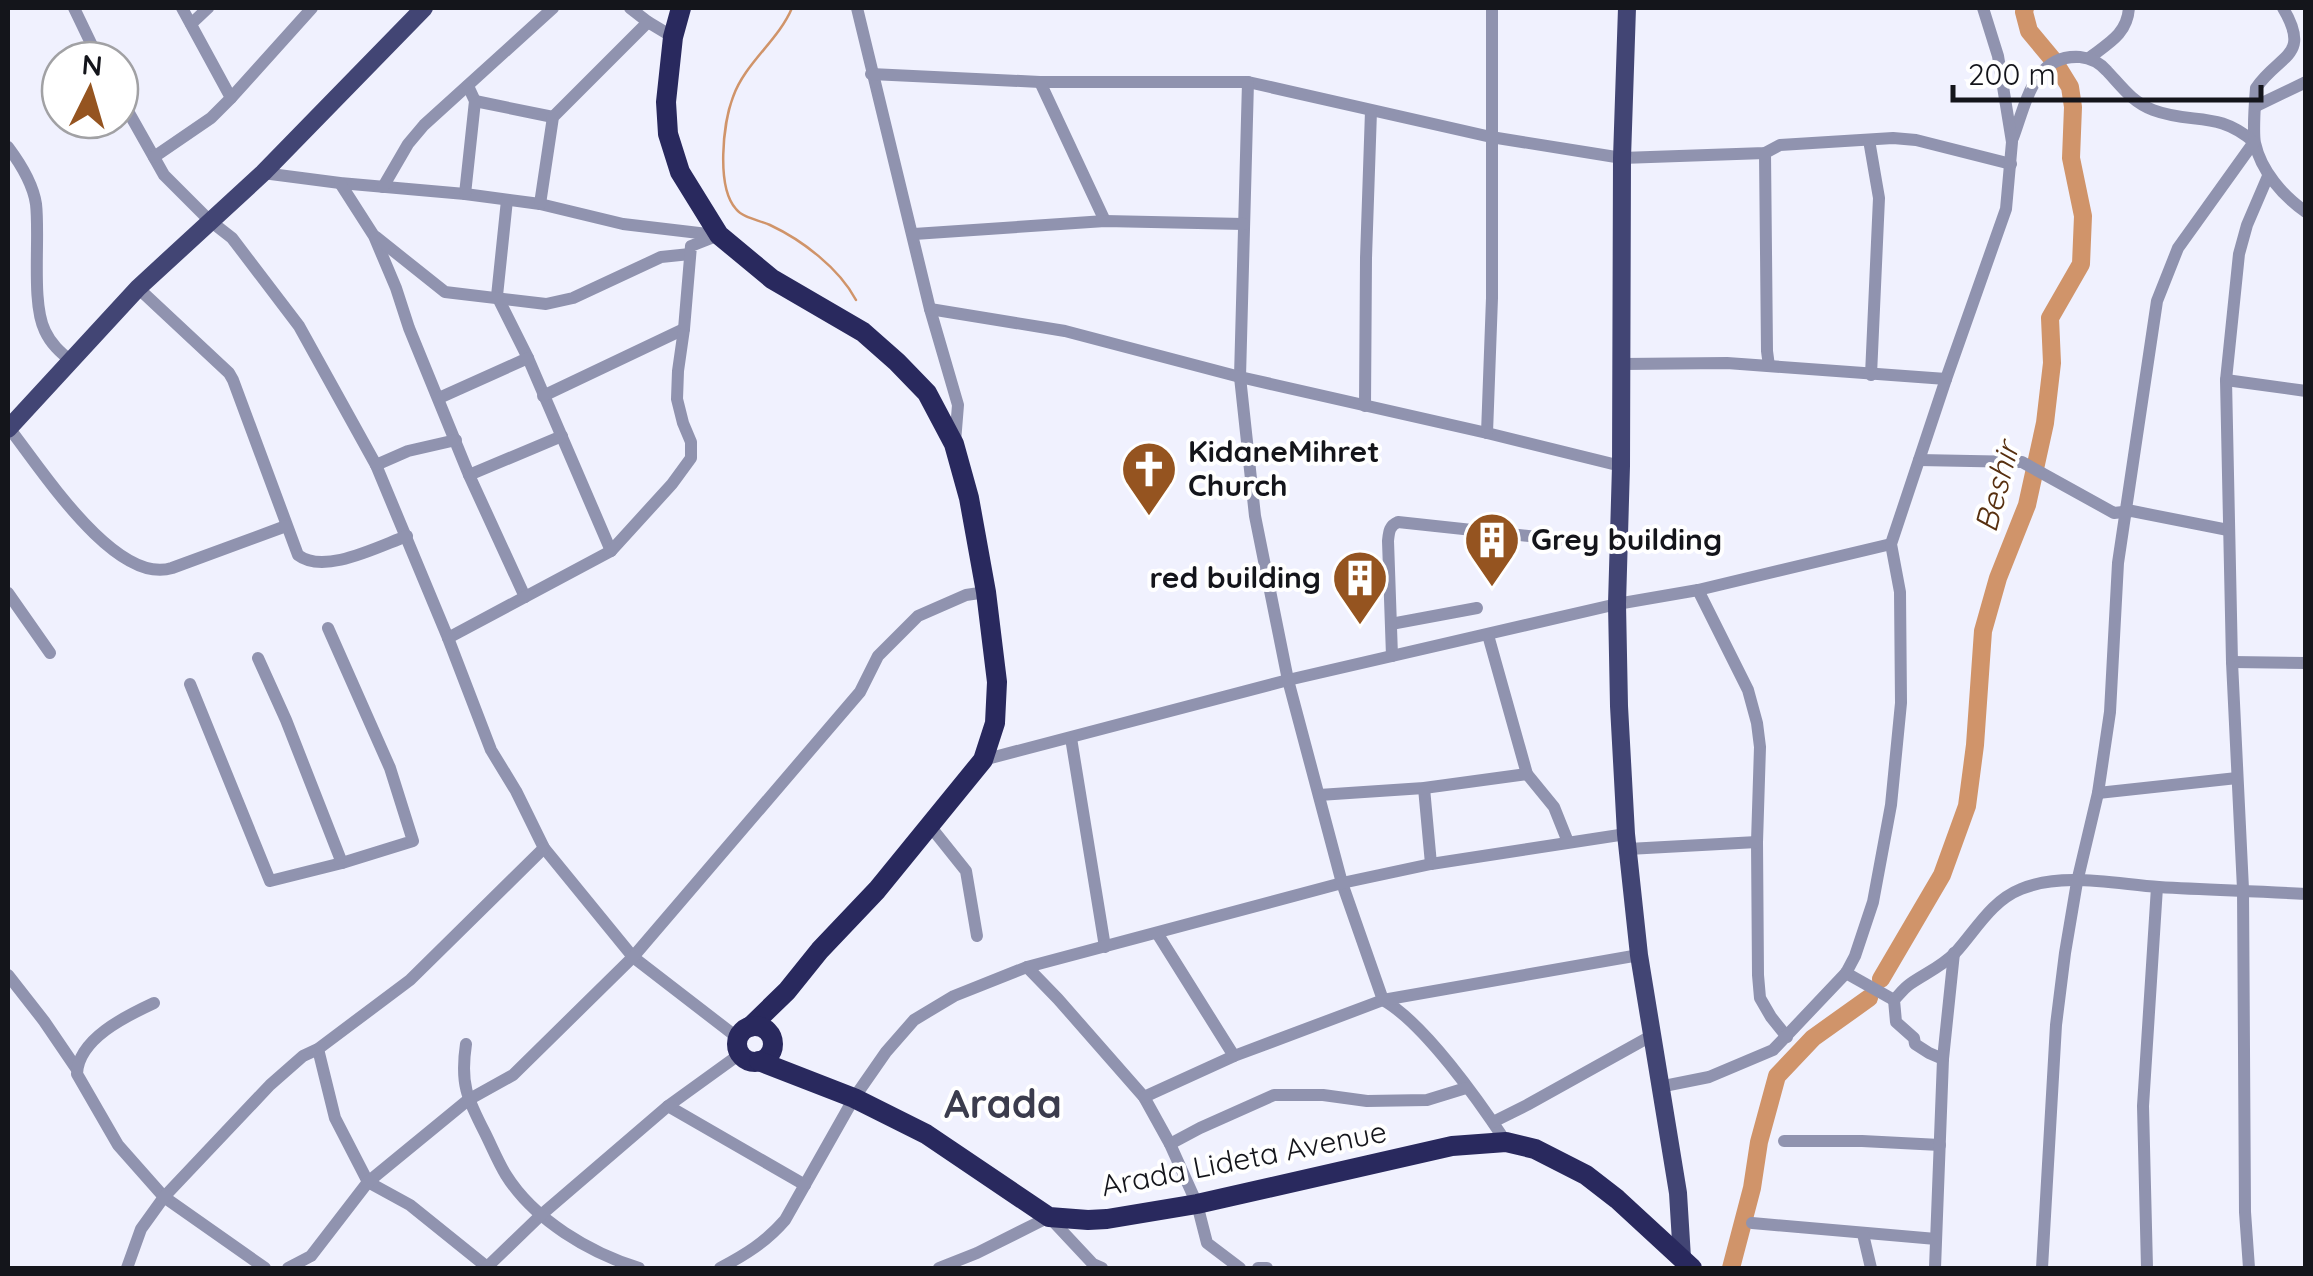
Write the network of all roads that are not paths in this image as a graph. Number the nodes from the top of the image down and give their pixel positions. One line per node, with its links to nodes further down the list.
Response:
1 (74, 8): 18 (street)
2 (182, 8): 16 (street)
3 (208, 8): 16 (street)
4 (312, 8): 25 (street)
5 (424, 8): 40 (main road)
6 (553, 8): 24 (street)
7 (630, 8): 15 (street)
8 (681, 8): 17 (highway)
9 (856, 8): 20 (street)
10 (1492, 8): 31 (street)
11 (1627, 8): 38 (main road)
12 (1983, 8): 33 (street)
13 (2129, 8): 19 (street)
14 (2283, 8): 27 (street)
15 (648, 22): 17 (street); 29 (street)
16 (191, 24): 25 (street)
17 (673, 37): 52 (highway)
18 (89, 40)
19 (2089, 58): 33 (street); 34 (street)
20 (871, 74): 21 (street); 51 (street)
21 (1040, 82): 22 (street); 49 (street)
22 (1248, 82): 28 (street); 50 (street)
23 (2306, 82): 27 (street)
24 (468, 86): 26 (street); 43 (street)
25 (231, 98): 37 (street)
26 (476, 101): 29 (street); 44 (street)
27 (2256, 106): 34 (street)
28 (1371, 110): 31 (street); 70 (street)
29 (553, 117): 46 (street)
30 (140, 132): 37 (street)
31 (1492, 137): 38 (street); 72 (street)
32 (1869, 140): 36 (street); 39 (street); 63 (street)
33 (2012, 142): 39 (street)
34 (2254, 142): 41 (street); 80 (street)
35 (8, 148): 60 (street)
36 (1765, 153): 38 (street); 62 (street)
37 (154, 157): 48 (street)
38 (1622, 158): 61 (main road)
39 (2011, 164): 65 (street)
40 (263, 173): 42 (street); 48 (main road)
41 (2268, 176): 47 (street); 66 (street)
42 (340, 183): 43 (street); 53 (street)
43 (383, 187): 44 (street)
44 (465, 194): 45 (street)
45 (507, 200): 46 (street); 56 (street)
46 (540, 204): 52 (street)
47 (2306, 212)
48 (209, 220): 55 (main road); 77 (street)
49 (1105, 221): 50 (street); 51 (street)
50 (1244, 224): 64 (street)
51 (914, 234): 57 (street)
52 (720, 235): 54 (street); 75 (highway)
53 (374, 236): 56 (street); 69 (street)
54 (690, 254): 56 (street); 58 (street)
55 (138, 288): 60 (main road); 81 (street)
56 (497, 296): 59 (street)
57 (930, 309): 64 (street); 75 (street)
58 (684, 328): 68 (street); 86 (street)
59 (528, 358): 68 (street); 69 (street)
60 (71, 361): 71 (main road)
61 (1622, 364): 62 (street); 78 (main road)
62 (1769, 366): 63 (street)
63 (1870, 374): 65 (street)
64 (1240, 377): 70 (street); 102 (street)
65 (1946, 379): 76 (street)
66 (2226, 380): 67 (street); 82 (street)
67 (2306, 391)
68 (544, 396): 73 (street)
69 (440, 398): 74 (street)
70 (1365, 406): 72 (street)
71 (8, 429): 81 (street)
72 (1487, 433): 78 (street)
73 (562, 436): 79 (street); 86 (street)
74 (456, 440): 77 (street); 79 (street)
75 (954, 444): 88 (highway)
76 (1919, 460): 80 (street); 85 (street)
77 (376, 465): 83 (street)
78 (1621, 466): 91 (main road)
79 (470, 474): 90 (street)
80 (2125, 511): 82 (street); 109 (street)
81 (286, 526): 83 (street)
82 (2228, 530): 100 (street)
83 (406, 536): 96 (street)
84 (1585, 542): 93 (street)
85 (1892, 544): 87 (street); 130 (street)
86 (611, 551): 90 (street)
87 (1698, 590): 91 (street); 114 (street)
88 (986, 592): 105 (highway); 128 (street)
89 (8, 593): 97 (street)
90 (525, 598): 96 (street)
91 (1617, 604): 95 (street); 112 (main road)
92 (1478, 608): 93 (street)
93 (1391, 624): 98 (street)
94 (328, 628): 116 (street)
95 (1488, 635): 98 (street); 106 (street)
96 (448, 638): 115 (street)
97 (50, 653)
98 (1392, 656): 102 (street)
99 (258, 658): 116 (street)
100 (2232, 662): 101 (street); 107 (street)
101 (2306, 663)
102 (1288, 680): 104 (street); 110 (street)
103 (190, 684): 116 (street)
104 (1071, 738): 105 (street); 125 (street)
105 (983, 760): 111 (highway)
106 (1527, 774): 108 (street); 113 (street)
107 (2237, 778): 109 (street); 121 (street)
108 (1424, 788): 110 (street); 117 (street)
109 (2098, 792): 118 (street)
110 (1319, 796): 119 (street)
111 (930, 826): 124 (street); 132 (highway)
112 (1627, 841): 113 (street); 114 (street); 127 (main road)
113 (1568, 842): 117 (street)
114 (1757, 842): 137 (street)
115 (544, 848): 128 (street); 141 (street)
116 (342, 863)
117 (1431, 864): 119 (street)
118 (2078, 882): 120 (street); 126 (street); 182 (street)
119 (1342, 883): 123 (street); 133 (street)
120 (2157, 887): 121 (street); 183 (street)
121 (2243, 889): 122 (street); 184 (street)
122 (2306, 894)
123 (1157, 932): 125 (street); 142 (street)
124 (977, 936)
125 (1105, 948): 129 (street)
126 (1954, 953): 134 (street); 143 (street)
127 (1639, 955): 133 (street); 136 (main road)
128 (633, 958): 140 (street); 150 (street)
129 (1026, 967): 148 (street); 149 (street)
130 (1846, 973): 134 (street); 137 (street)
131 (8, 976): 144 (street)
132 (787, 991): 138 (highway); 140 (highway)
133 (1382, 1000): 142 (street); 147 (street)
134 (1894, 1000): 143 (street)
135 (154, 1003): 144 (street)
136 (1651, 1036): 146 (main road); 152 (street)
137 (1787, 1038): 146 (street)
138 (772, 1040): 140 (highway); 140 (highway); 145 (highway)
139 (466, 1044): 150 (street)
140 (747, 1045): 145 (highway); 151 (street)
141 (318, 1049): 157 (street); 159 (street)
142 (1234, 1056): 149 (street)
143 (1943, 1058): 156 (street)
144 (76, 1068): 159 (street)
145 (801, 1077): 148 (highway)
146 (1659, 1087): 167 (main road)
147 (1466, 1088): 152 (street); 155 (street)
148 (854, 1098): 158 (street); 162 (highway)
149 (1144, 1098): 155 (street)
150 (468, 1100): 157 (street); 161 (street)
151 (668, 1106): 158 (street); 161 (street)
152 (1493, 1122): 154 (street)
153 (1784, 1141): 156 (street)
154 (1506, 1142): 160 (highway, Arada Lideta Avenue); 167 (highway, Arada Lideta Avenue)
155 (1170, 1144): 160 (street)
156 (1940, 1145): 165 (street)
157 (368, 1182): 171 (street); 172 (street)
158 (805, 1185): 173 (street)
159 (164, 1197): 169 (street); 170 (street)
160 (1198, 1204): 162 (highway, Arada Lideta Avenue); 177 (street)
161 (541, 1216): 168 (street); 172 (street)
162 (1049, 1217): 166 (street); 176 (street)
163 (1752, 1223): 164 (street)
164 (1863, 1234): 165 (street); 180 (street)
165 (1936, 1238): 181 (street)
166 (977, 1253): 174 (street); 175 (street)
167 (1687, 1263)
168 (631, 1267)
169 (127, 1268)
170 (265, 1268)
171 (288, 1268)
172 (486, 1268)
173 (720, 1268)
174 (939, 1268)
175 (982, 1268)
176 (1102, 1268)
177 (1240, 1268)
178 (1258, 1268): 179 (street)
179 (1267, 1268)
180 (1872, 1268)
181 (1934, 1268)
182 (2042, 1268)
183 (2147, 1268)
184 (2249, 1268)

